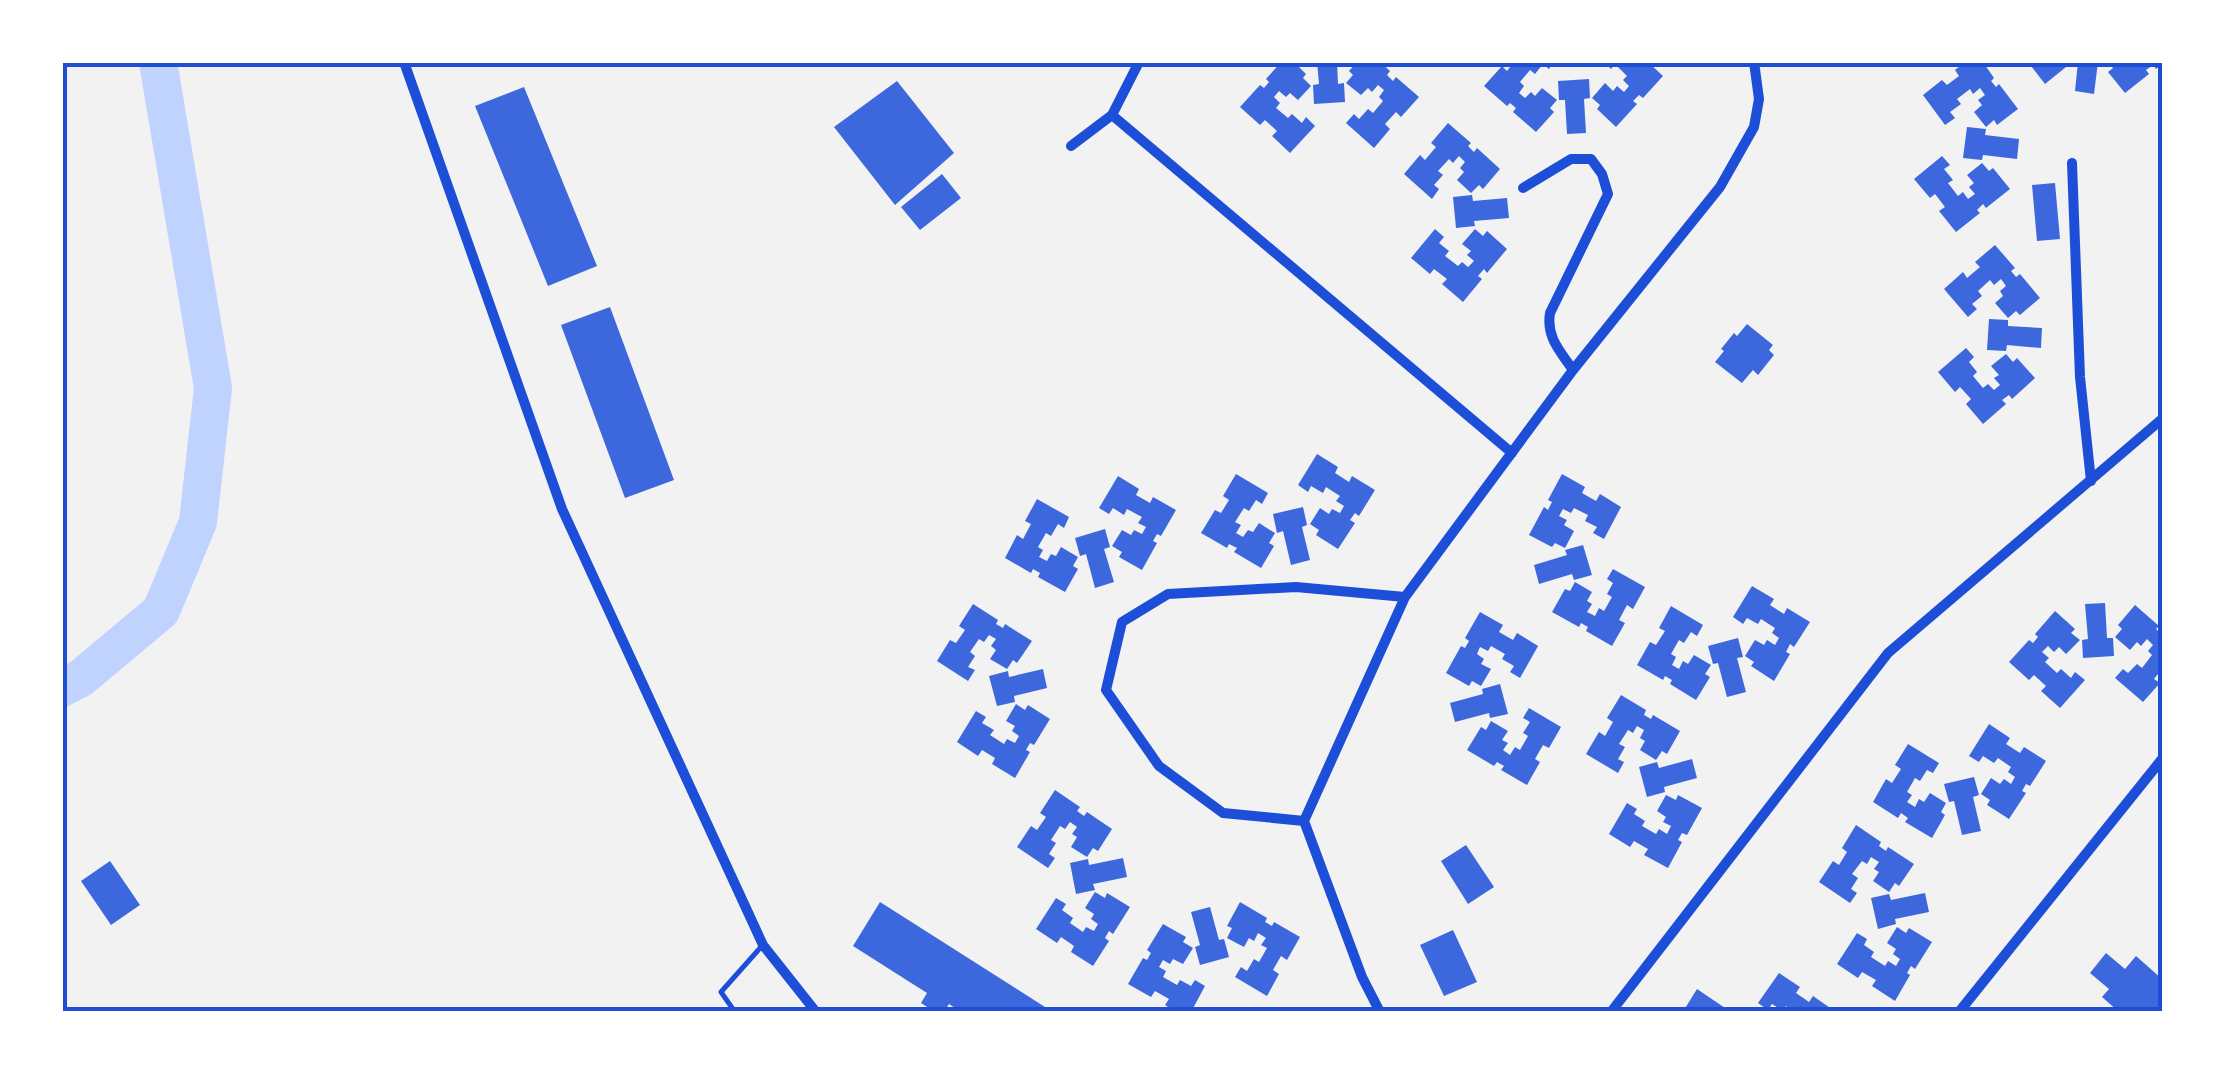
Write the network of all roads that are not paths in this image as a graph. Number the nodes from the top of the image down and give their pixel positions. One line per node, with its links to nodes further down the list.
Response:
1 (404, 62): 15 (street)
2 (1139, 62): 4 (street)
3 (1754, 62): 8 (street)
4 (1112, 115): 5 (street); 10 (street)
5 (1071, 146)
6 (2072, 162): 11 (street)
7 (1522, 188): 8 (street)
8 (1573, 370): 10 (street)
9 (2162, 419): 11 (street)
10 (1512, 453): 12 (street)
11 (2091, 481): 19 (street)
12 (1404, 597): 14 (street); 14 (street)
13 (2162, 758): 20 (street)
14 (1304, 820): 18 (street)
15 (763, 945): 16 (lane); 17 (street)
16 (735, 1012)
17 (816, 1012)
18 (1380, 1012)
19 (1610, 1012)
20 (1959, 1012)

